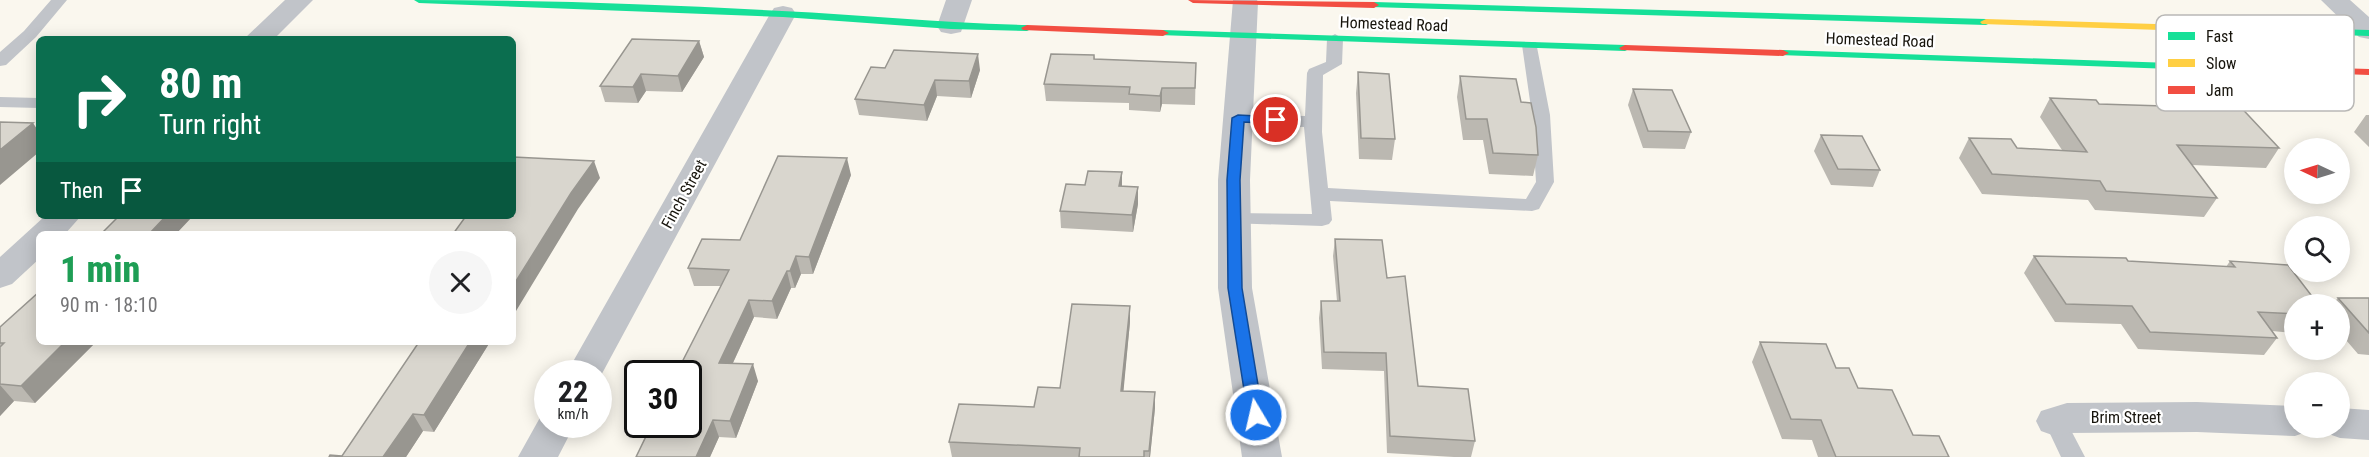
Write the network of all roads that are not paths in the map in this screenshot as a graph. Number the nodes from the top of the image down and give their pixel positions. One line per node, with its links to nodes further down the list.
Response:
1 (59, 0): 22 (lane)
2 (300, 0): 17 (street)
3 (419, 0): 8 (main road, Homestead Road)
4 (959, 0): 12 (street)
5 (1193, 0): 7 (main road, Homestead Road)
6 (2334, 0): 9 (street)
7 (1245, 1): 11 (main road, Homestead Road); 18 (street)
8 (783, 14): 12 (main road, Homestead Road); 36 (street, Finch Street)
9 (2350, 15)
10 (2354, 18): 16 (street)
11 (1514, 19): 13 (main road, Homestead Road); 20 (main road)
12 (951, 26): 18 (main road, Homestead Road)
13 (1894, 30): 14 (main road, Homestead Road); 21 (main road)
14 (2156, 31)
15 (2354, 32): 16 (main road, Homestead Road)
16 (2369, 32)
17 (261, 36)
18 (1243, 36): 19 (main road, Homestead Road); 28 (street)
19 (1335, 39): 20 (main road, Homestead Road); 29 (lane)
20 (1525, 45): 21 (main road, Homestead Road); 30 (lane)
21 (1909, 57): 23 (main road, Homestead Road)
22 (0, 61)
23 (2156, 65)
24 (2354, 72): 25 (main road, Homestead Road)
25 (2369, 72)
26 (0, 102): 27 (lane)
27 (36, 103)
28 (1238, 118): 29 (lane); 32 (street)
29 (1313, 122): 30 (lane)
30 (1319, 194): 32 (lane)
31 (62, 219): 33 (street)
32 (1234, 219): 43 (street)
33 (48, 231)
34 (36, 243): 35 (street)
35 (0, 276)
36 (592, 360)
37 (2055, 420): 38 (street, Brim Street); 44 (lane)
38 (2284, 421)
39 (2350, 424): 40 (street)
40 (2369, 425)
41 (548, 438): 42 (street)
42 (538, 457)
43 (1262, 457)
44 (2073, 457)

